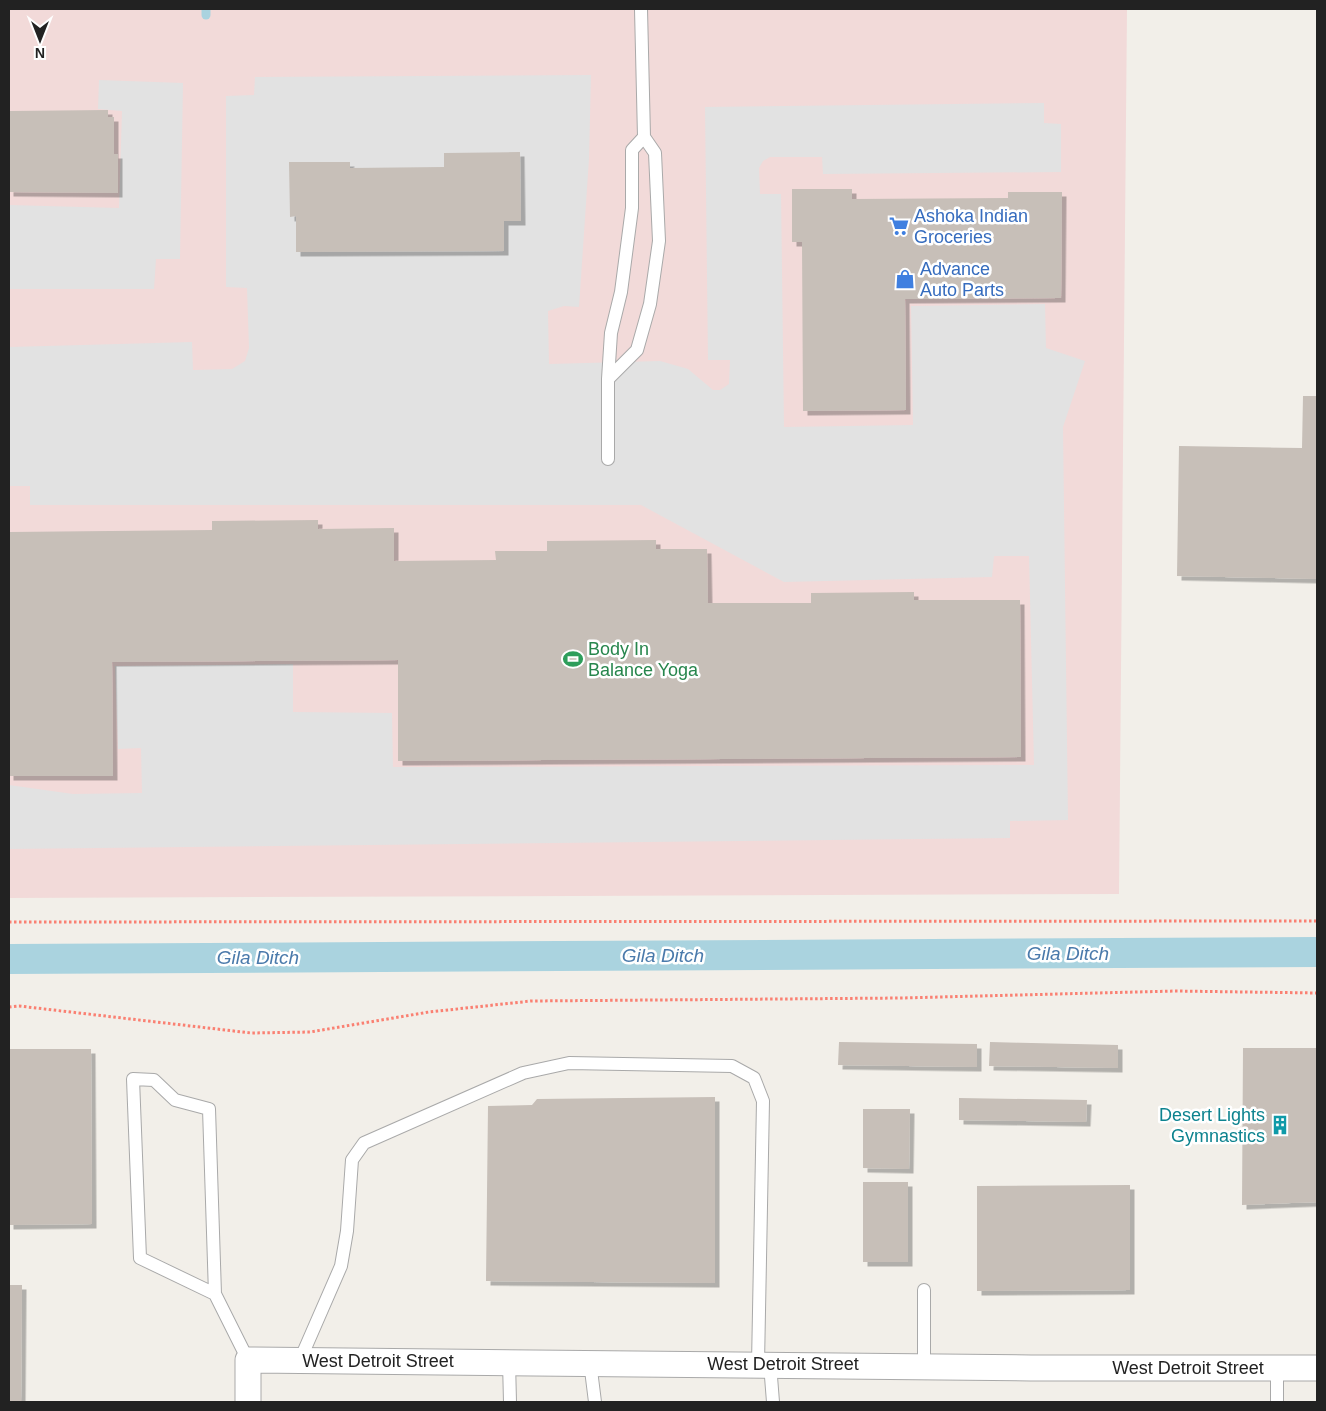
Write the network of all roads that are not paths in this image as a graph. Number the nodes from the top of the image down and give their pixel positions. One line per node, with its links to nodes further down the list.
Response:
1 (641, 9): 2 (lane)
2 (644, 137): 3 (lane); 3 (lane)
3 (608, 379): 4 (lane)
4 (608, 458)
5 (924, 1290): 12 (lane)
6 (215, 1294): 6 (lane); 7 (lane)
7 (248, 1360): 8 (street, West Detroit Street); 15 (street)
8 (300, 1360): 9 (street, West Detroit Street); 11 (lane)
9 (509, 1362): 10 (street, West Detroit Street); 16 (lane)
10 (590, 1362): 11 (street, West Detroit Street); 17 (lane)
11 (764, 1364): 12 (street, West Detroit Street); 18 (lane)
12 (924, 1365): 13 (street, West Detroit Street)
13 (1277, 1368): 14 (street, West Detroit Street); 19 (lane)
14 (1317, 1368)
15 (248, 1402)
16 (510, 1402)
17 (595, 1402)
18 (774, 1402)
19 (1277, 1402)

